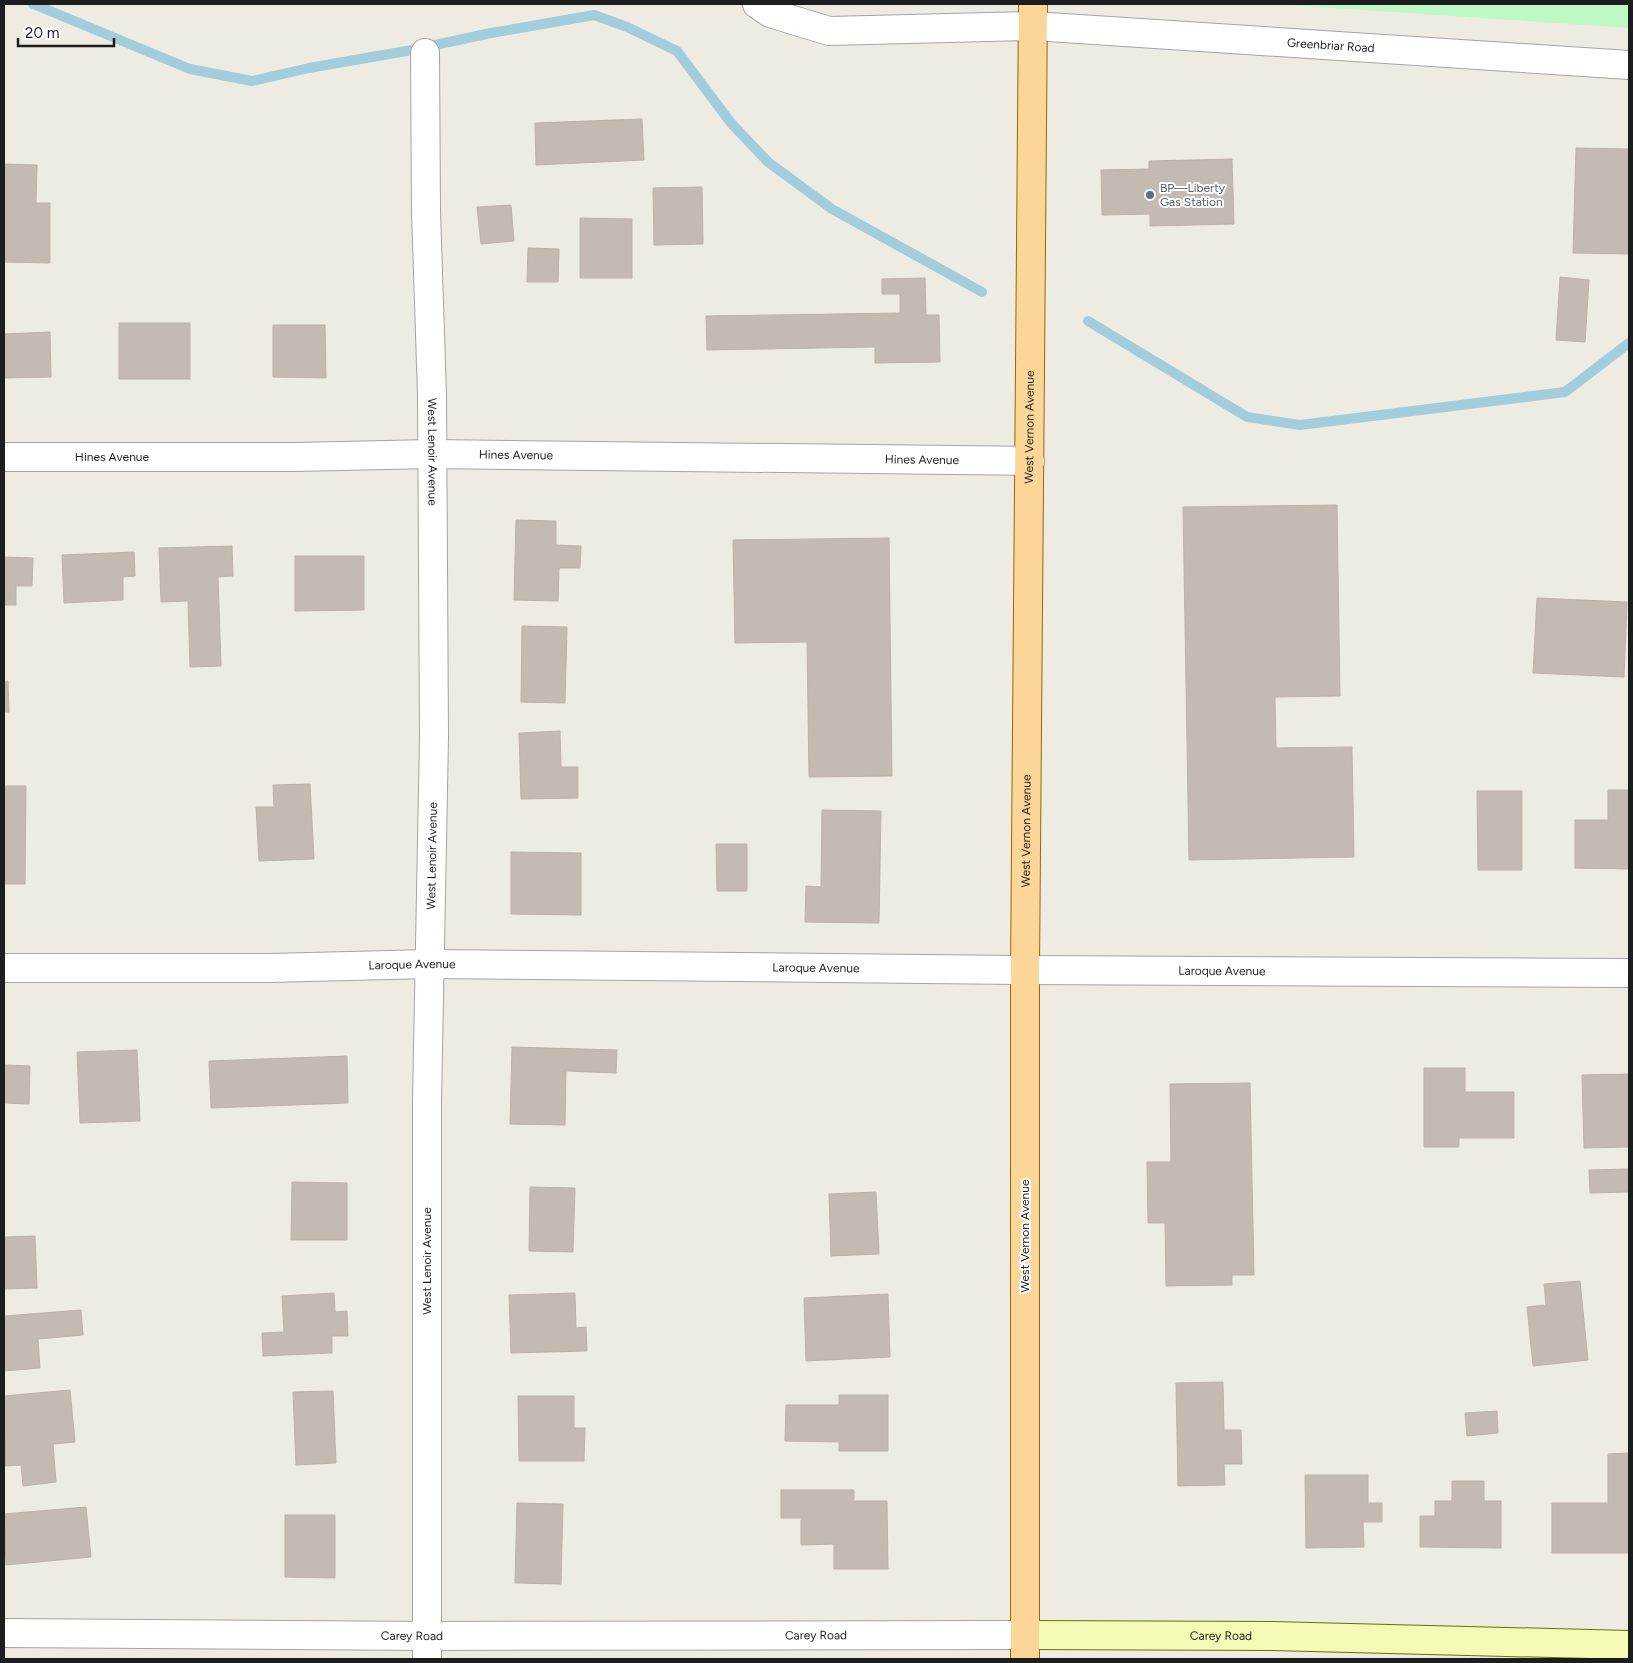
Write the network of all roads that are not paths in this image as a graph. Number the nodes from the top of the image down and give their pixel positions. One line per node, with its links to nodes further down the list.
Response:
1 (757, 4): 2 (street, Greenbriar Road)
2 (1033, 15): 4 (street, Greenbriar Road); 7 (main road, West Vernon Avenue)
3 (425, 53): 5 (street, West Lenoir Avenue)
4 (1629, 65)
5 (432, 454): 6 (street, Hines Avenue); 7 (street, Hines Avenue); 8 (street, West Lenoir Avenue)
6 (4, 457)
7 (1030, 461): 10 (main road, West Vernon Avenue)
8 (430, 964): 9 (street, Laroque Avenue); 10 (street, Laroque Avenue); 15 (street, West Lenoir Avenue)
9 (4, 968)
10 (1025, 970): 11 (street, Laroque Avenue); 14 (main road, West Vernon Avenue)
11 (1629, 973)
12 (4, 1633): 15 (street, Carey Road)
13 (1629, 1646): 14 (street, Carey Road)
14 (1026, 1647): 15 (street, Carey Road)
15 (428, 1648)

